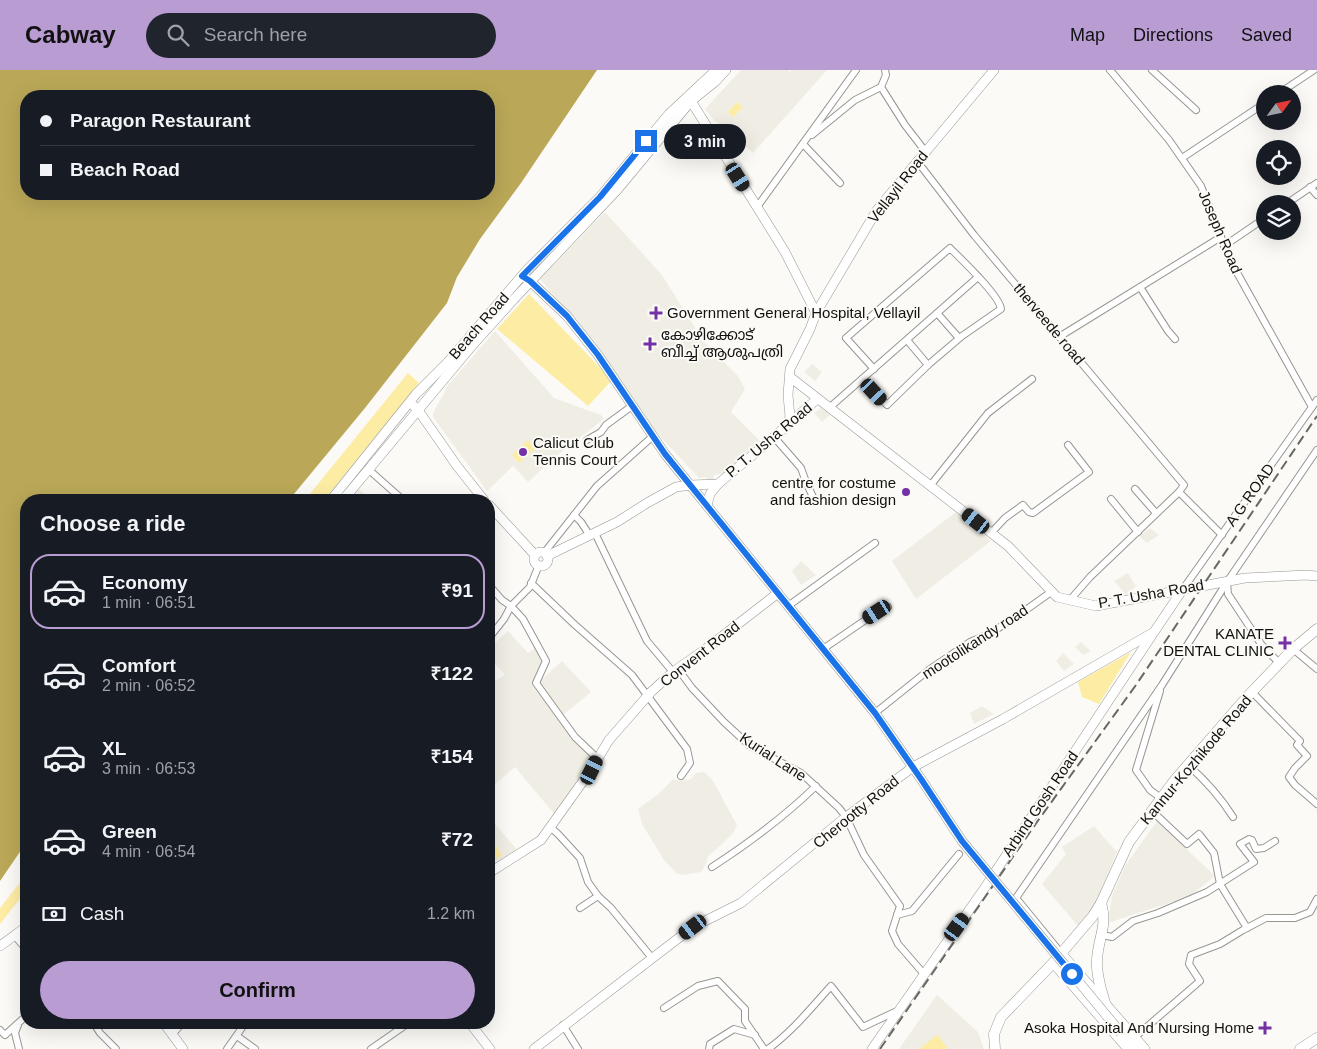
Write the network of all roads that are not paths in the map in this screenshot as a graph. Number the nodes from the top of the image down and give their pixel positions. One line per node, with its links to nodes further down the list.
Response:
1 (716, 70): 28 (street, Beach Road)
2 (726, 70): 11 (street, Beach Road)
3 (856, 70): 14 (street)
4 (885, 70): 10 (street)
5 (994, 70): 15 (street, Vellayil Road)
6 (1110, 70): 16 (street, Joseph Road)
7 (1152, 70): 13 (street)
8 (1314, 70): 9 (street)
9 (1292, 85)
10 (881, 87): 14 (street); 15 (street)
11 (691, 101): 23 (street); 28 (street, Beach Road)
12 (1256, 109): 16 (street)
13 (1196, 110)
14 (804, 142): 18 (street); 23 (street)
15 (926, 151): 17 (street, Vellayil Road)
16 (1182, 158): 25 (street, Joseph Road)
17 (917, 161): 30 (street, Vellayil Road); 32 (street, therveede road)
18 (840, 183)
19 (1317, 183): 20 (street)
20 (1310, 188): 21 (street); 22 (street)
21 (1300, 195)
22 (1317, 195)
23 (757, 207): 30 (street)
24 (1256, 224): 26 (street)
25 (1221, 237): 26 (street, Joseph Road); 29 (street)
26 (1224, 246): 45 (street, Joseph Road)
27 (978, 277): 31 (street); 33 (street); 37 (street)
28 (526, 279): 43 (street, Beach Road); 44 (street); 47 (street, Beach Road)
29 (1140, 287): 32 (street); 34 (street)
30 (816, 313): 38 (street, Vellayil Road)
31 (937, 313): 33 (street); 35 (street)
32 (1059, 337): 59 (street, therveede road)
33 (959, 338): 36 (street)
34 (1175, 339)
35 (907, 340): 36 (street); 37 (street)
36 (928, 365): 39 (street)
37 (874, 369): 39 (street)
38 (790, 377): 41 (street, P. T. Usha Road); 48 (street, Vellayil Road)
39 (862, 379): 46 (street)
40 (1032, 379): 57 (street)
41 (817, 399): 46 (street, P. T. Usha Road); 48 (street, P. T. Usha Road)
42 (1317, 400): 45 (street, A G ROAD)
43 (410, 402): 47 (street); 60 (street, Beach Road)
44 (632, 406): 49 (street); 51 (street)
45 (1312, 407): 73 (street, A G ROAD)
46 (829, 408): 57 (street, P. T. Usha Road)
47 (418, 410): 54 (street, Beach Road); 63 (street)
48 (786, 426): 50 (street, P. T. Usha Road)
49 (652, 437): 56 (street); 69 (street)
50 (774, 437): 55 (street, P. T. Usha Road); 64 (street)
51 (587, 440)
52 (1068, 445): 71 (street)
53 (1317, 450): 78 (street)
54 (368, 469): 61 (street, Beach Road); 62 (street)
55 (718, 484): 56 (street, P. T. Usha Road); 66 (street)
56 (691, 485): 66 (street); 72 (street, P. T. Usha Road)
57 (930, 486): 71 (street, P. T. Usha Road)
58 (1135, 489): 68 (street)
59 (1180, 492): 68 (street); 73 (street)
60 (336, 494)
61 (348, 494)
62 (396, 494)
63 (479, 494)
64 (813, 497)
65 (1111, 499): 70 (street)
66 (707, 505): 83 (street)
67 (495, 511): 75 (street)
68 (1156, 513): 70 (street)
69 (574, 515): 72 (street, Kurial Lane); 75 (street)
70 (1138, 532): 84 (street)
71 (992, 533): 82 (street, P. T. Usha Road)
72 (592, 534): 75 (street, P. T. Usha Road); 95 (street, Kurial Lane)
73 (1222, 535): 80 (street, A G ROAD)
74 (875, 543): 86 (street)
75 (542, 554): 76 (street)
76 (538, 565): 79 (street)
77 (1317, 576): 78 (street, P. T. Usha Road)
78 (1227, 582): 80 (street, P. T. Usha Road); 93 (street); 96 (street)
79 (531, 583): 85 (street); 98 (street)
80 (1183, 590): 84 (street, P. T. Usha Road); 90 (street, Cherootty Road)
81 (495, 592): 85 (street)
82 (1051, 592): 84 (street, P. T. Usha Road); 99 (street, mootolikandy road)
83 (778, 593): 86 (street); 95 (street, Convent Road)
84 (1070, 600)
85 (511, 606): 88 (street); 100 (street)
86 (788, 606): 91 (street)
87 (888, 607): 91 (street)
88 (495, 630)
89 (1317, 630): 92 (main road, Kannur-Kozhikode Road)
90 (1154, 632): 102 (street, Cherootty Road); 130 (street, Arbind Gosh Road)
91 (824, 649): 99 (street)
92 (1293, 649): 93 (main road, Kannur-Kozhikode Road); 94 (street)
93 (1280, 664): 97 (main road, Kannur-Kozhikode Road)
94 (1317, 669)
95 (675, 670): 98 (street, Convent Road); 104 (street, Kurial Lane)
96 (1162, 686): 105 (street); 127 (street)
97 (1252, 692): 101 (main road, Kannur-Kozhikode Road); 106 (street)
98 (648, 696): 100 (street, Convent Road); 103 (street)
99 (875, 713): 102 (street)
100 (597, 758): 110 (street, Convent Road)
101 (1188, 765): 105 (main road, Kannur-Kozhikode Road); 109 (street)
102 (913, 767): 108 (street, Cherootty Road); 162 (street, bridge)
103 (681, 776)
104 (816, 786): 108 (street, Kurial Lane); 113 (street)
105 (1161, 798): 107 (main road, Kannur-Kozhikode Road)
106 (1317, 804)
107 (1152, 811): 115 (street); 117 (main road, Kannur-Kozhikode Road)
108 (846, 817): 120 (street, Kurial Lane); 128 (street, Cherootty Road)
109 (1233, 817)
110 (550, 827): 114 (street, Convent Road); 116 (street)
111 (1275, 841): 115 (street)
112 (959, 854): 120 (street)
113 (712, 867)
114 (495, 869)
115 (1220, 884): 121 (street); 124 (street)
116 (598, 896): 119 (street); 128 (street)
117 (1101, 903): 124 (main road); 127 (main road, Kannur-Kozhikode Road)
118 (1316, 904): 121 (street)
119 (580, 908)
120 (897, 915): 130 (street, Kurial Lane)
121 (1247, 928): 146 (street)
122 (20, 931): 123 (street)
123 (14, 935): 125 (street); 126 (street)
124 (1102, 935): 131 (main road)
125 (20, 942)
126 (0, 946)
127 (1061, 953): 129 (main road, Kannur-Kozhikode Road); 131 (street)
128 (652, 958): 135 (street, Cherootty Road)
129 (1053, 963): 160 (main road, Kannur-Kozhikode Road); 161 (street)
130 (924, 974): 133 (street, Arbind Gosh Road)
131 (1106, 1006): 146 (street)
132 (664, 1008): 145 (street)
133 (900, 1009): 158 (street); 159 (street, Arbind Gosh Road)
134 (18, 1024): 142 (street); 148 (street)
135 (563, 1025): 155 (street, Cherootty Road); 156 (street)
136 (98, 1029): 149 (street)
137 (168, 1029): 143 (street)
138 (177, 1029): 143 (street)
139 (242, 1029): 144 (street)
140 (400, 1029): 153 (street)
141 (474, 1029): 154 (street)
142 (0, 1030)
143 (172, 1035): 150 (street)
144 (237, 1036): 151 (street); 152 (street)
145 (755, 1036): 157 (street); 158 (street)
146 (1135, 1037): 163 (street)
147 (1317, 1038): 164 (main road)
148 (19, 1049)
149 (116, 1049)
150 (184, 1049)
151 (227, 1049)
152 (255, 1049)
153 (371, 1049)
154 (490, 1049)
155 (534, 1049)
156 (578, 1049)
157 (709, 1049)
158 (766, 1049)
159 (872, 1049)
160 (995, 1049)
161 (1128, 1049)
162 (1136, 1049)
163 (1145, 1049)
164 (1300, 1049)

